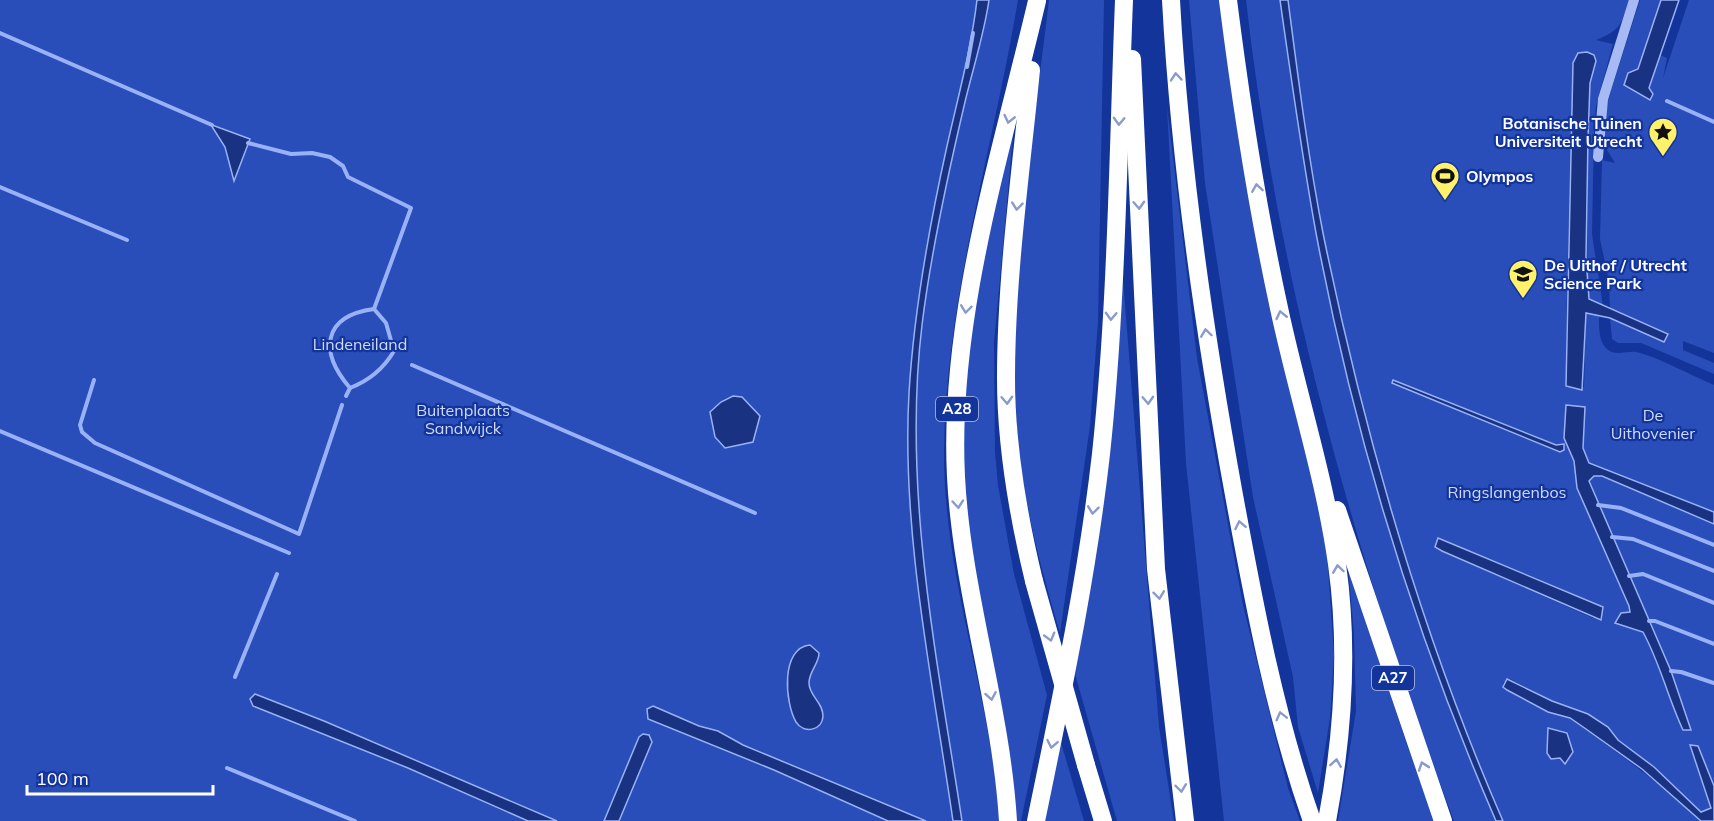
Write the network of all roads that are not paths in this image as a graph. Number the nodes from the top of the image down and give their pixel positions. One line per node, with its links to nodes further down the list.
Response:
1 (1124, 0): 10 (highway, one-way to 10)
2 (1130, 0): 12 (highway, one-way to 12)
3 (1172, 0): 13 (highway, one-way to 3)
4 (1228, 0): 8 (highway, one-way to 4)
5 (1634, 0): 7 (street)
6 (1037, 1): 9 (highway, A28, one-way to 9); 11 (highway, A28, one-way to 11, bridge)
7 (1598, 157)
8 (1294, 372): 14 (highway, one-way to 8); 15 (highway, A27, one-way to 8)
9 (1008, 821)
10 (1036, 821)
11 (1103, 821)
12 (1185, 821)
13 (1312, 821)
14 (1327, 821)
15 (1443, 821)

